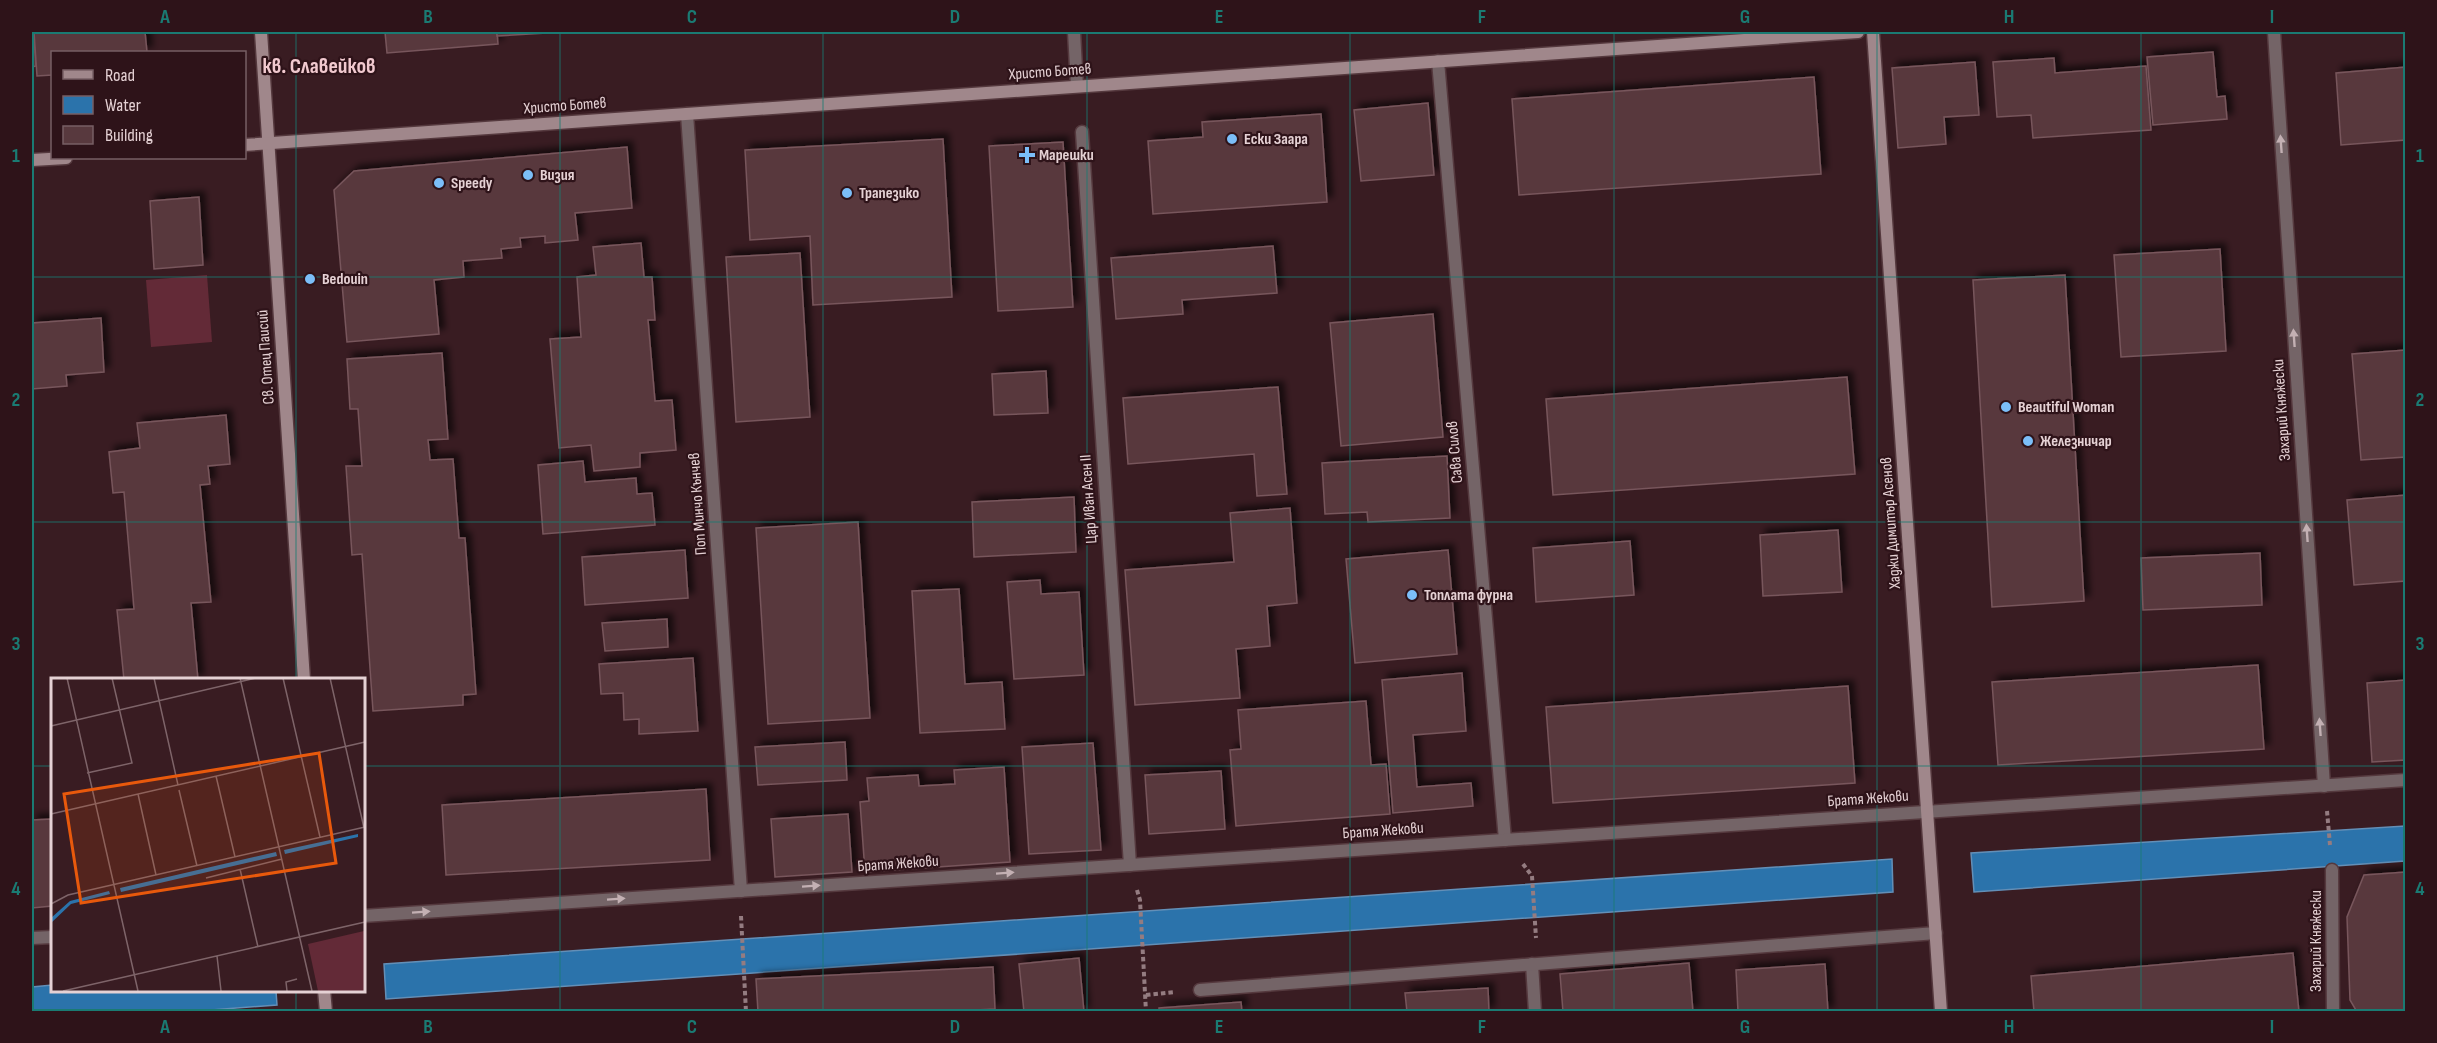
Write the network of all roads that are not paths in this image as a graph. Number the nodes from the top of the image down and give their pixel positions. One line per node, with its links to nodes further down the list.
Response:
1 (261, 32): 10 (street, Св. Отец Паисий)
2 (1074, 32): 7 (street)
3 (1858, 32): 6 (street, Христо Ботев)
4 (1873, 32): 17 (street, Хаджи Димитър Асенов)
5 (2274, 32): 16 (street, Захарий Княжески, one-way to 5)
6 (1438, 61): 7 (street, Христо Ботев); 18 (street, Сава Силов)
7 (1077, 86): 8 (street, Христо Ботев)
8 (687, 114): 10 (street, Христо Ботев); 21 (street, Поп Минчо Кънчев)
9 (1082, 132): 19 (street, Цар Иван Асен II)
10 (268, 143): 11 (street, Христо Ботев); 14 (street, Св. Отец Паисий)
11 (246, 145)
12 (51, 159): 13 (street)
13 (32, 160)
14 (304, 678)
15 (2406, 780): 16 (street, Братя Жекови)
16 (2324, 786): 17 (street, Братя Жекови)
17 (1928, 812): 18 (street, Братя Жекови); 23 (street, Хаджи Димитър Асенов)
18 (1505, 840): 19 (street, Братя Жекови)
19 (1130, 865): 21 (street, Братя Жекови, one-way to 19)
20 (2332, 870): 32 (street, Захарий Княжески)
21 (741, 891): 22 (street, Братя Жекови, one-way to 21)
22 (364, 916)
23 (1936, 933): 26 (street); 31 (street, Хаджи Димитър Асенов)
24 (51, 937): 25 (street)
25 (32, 938)
26 (1532, 964): 27 (street); 30 (street)
27 (1200, 990)
28 (324, 992): 29 (street)
29 (326, 1011)
30 (1535, 1011)
31 (1941, 1011)
32 (2333, 1011)

